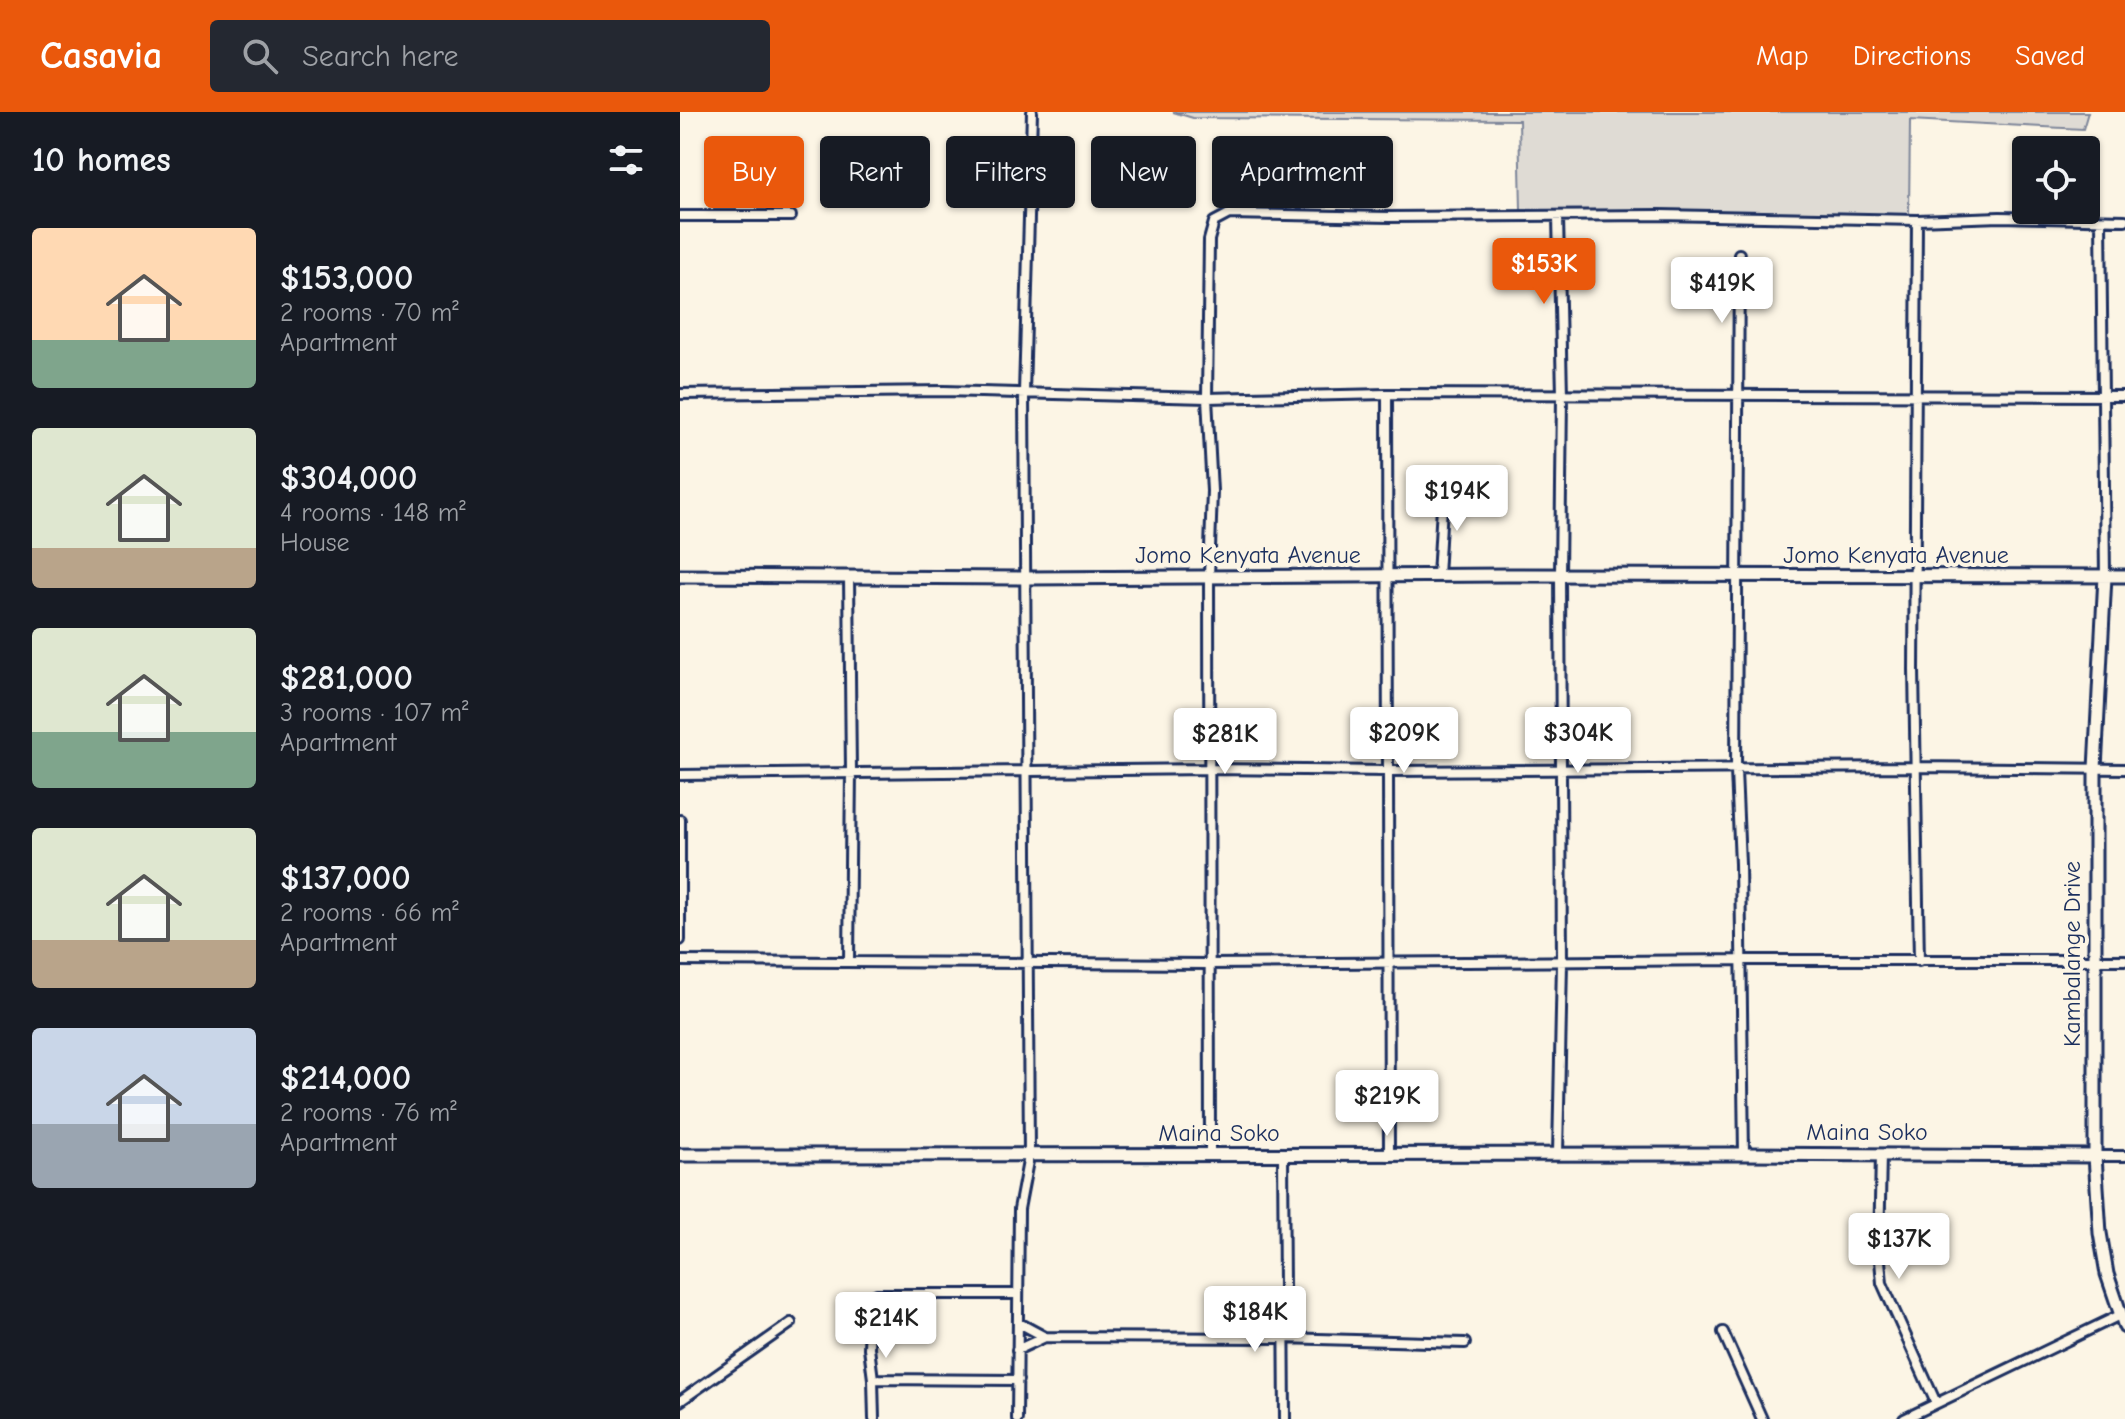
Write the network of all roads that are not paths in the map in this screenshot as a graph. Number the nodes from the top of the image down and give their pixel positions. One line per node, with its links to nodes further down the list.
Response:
1 (1032, 112): 9 (street)
2 (680, 216): 3 (street)
3 (791, 216)
4 (1558, 217): 5 (street); 13 (street); 17 (street)
5 (1917, 220): 6 (street); 12 (street)
6 (2101, 220): 7 (street); 14 (street)
7 (2125, 220)
8 (1739, 254): 16 (street)
9 (1024, 393): 10 (street); 17 (street); 28 (street)
10 (680, 394)
11 (1387, 394): 13 (street); 17 (street); 29 (street)
12 (1915, 394): 14 (street); 16 (street); 27 (street)
13 (1562, 395): 16 (street); 21 (street)
14 (2102, 396): 15 (street); 23 (street)
15 (2125, 396)
16 (1737, 397): 22 (street)
17 (1207, 398): 26 (street)
18 (1443, 489): 20 (street)
19 (680, 576): 25 (street, Jomo Kenyata Avenue)
20 (1438, 576): 21 (street, Jomo Kenyata Avenue); 29 (street, Jomo Kenyata Avenue)
21 (1560, 576): 22 (street, Jomo Kenyata Avenue); 32 (street)
22 (1738, 576): 27 (street, Jomo Kenyata Avenue); 38 (street)
23 (2105, 576): 24 (street, Jomo Kenyata Avenue); 27 (street, Jomo Kenyata Avenue); 33 (street, Kambalange Drive)
24 (2125, 576)
25 (849, 577): 28 (street, Jomo Kenyata Avenue); 35 (street)
26 (1209, 577): 28 (street, Jomo Kenyata Avenue); 29 (street, Jomo Kenyata Avenue); 31 (street)
27 (1913, 577): 30 (street)
28 (1025, 578): 36 (street)
29 (1387, 578): 37 (street)
30 (1915, 767): 33 (street); 38 (street); 47 (street)
31 (1209, 769): 36 (street); 37 (street); 50 (street)
32 (1562, 769): 37 (street); 38 (street); 49 (street)
33 (2095, 769): 34 (street); 44 (street, Kambalange Drive)
34 (2125, 769)
35 (851, 771): 36 (street); 39 (street); 42 (street)
36 (1027, 771): 48 (street)
37 (1388, 771): 51 (street)
38 (1736, 771): 43 (street)
39 (680, 775)
40 (680, 820): 41 (street)
41 (680, 940)
42 (849, 960): 46 (street); 48 (street)
43 (1741, 960): 47 (street); 49 (street); 54 (street)
44 (2094, 960): 45 (street); 47 (street); 60 (street, Kambalange Drive)
45 (2125, 960)
46 (680, 961)
47 (1919, 961)
48 (1028, 962): 50 (street); 58 (street)
49 (1562, 963): 51 (street); 53 (street)
50 (1208, 964): 51 (street); 57 (street)
51 (1388, 964): 59 (street)
52 (1283, 1154): 57 (street, Maina Soko); 59 (street, Maina Soko); 69 (street)
53 (1558, 1154): 54 (street, Maina Soko); 59 (street, Maina Soko)
54 (1744, 1154): 55 (street, Maina Soko)
55 (1881, 1154): 60 (street, Maina Soko); 75 (street)
56 (680, 1155): 58 (street, Maina Soko)
57 (1210, 1155): 58 (street, Maina Soko)
58 (1029, 1156): 62 (street)
59 (1389, 1156)
60 (2095, 1156): 61 (street); 63 (street, Kambalange Drive)
61 (2125, 1156)
62 (1018, 1294): 65 (street); 72 (street)
63 (2120, 1315): 66 (street, Kambalange Drive); 75 (street)
64 (791, 1323): 74 (street)
65 (1019, 1323): 68 (street); 71 (street)
66 (2125, 1327)
67 (1723, 1332): 79 (street)
68 (1045, 1337): 69 (street); 71 (street)
69 (1282, 1338): 70 (street); 78 (street)
70 (1465, 1343)
71 (1017, 1350): 73 (street)
72 (873, 1379): 73 (street); 76 (street)
73 (1018, 1380): 77 (street)
74 (680, 1401)
75 (1936, 1403): 80 (street)
76 (874, 1419)
77 (1017, 1419)
78 (1285, 1419)
79 (1762, 1419)
80 (1904, 1419)

